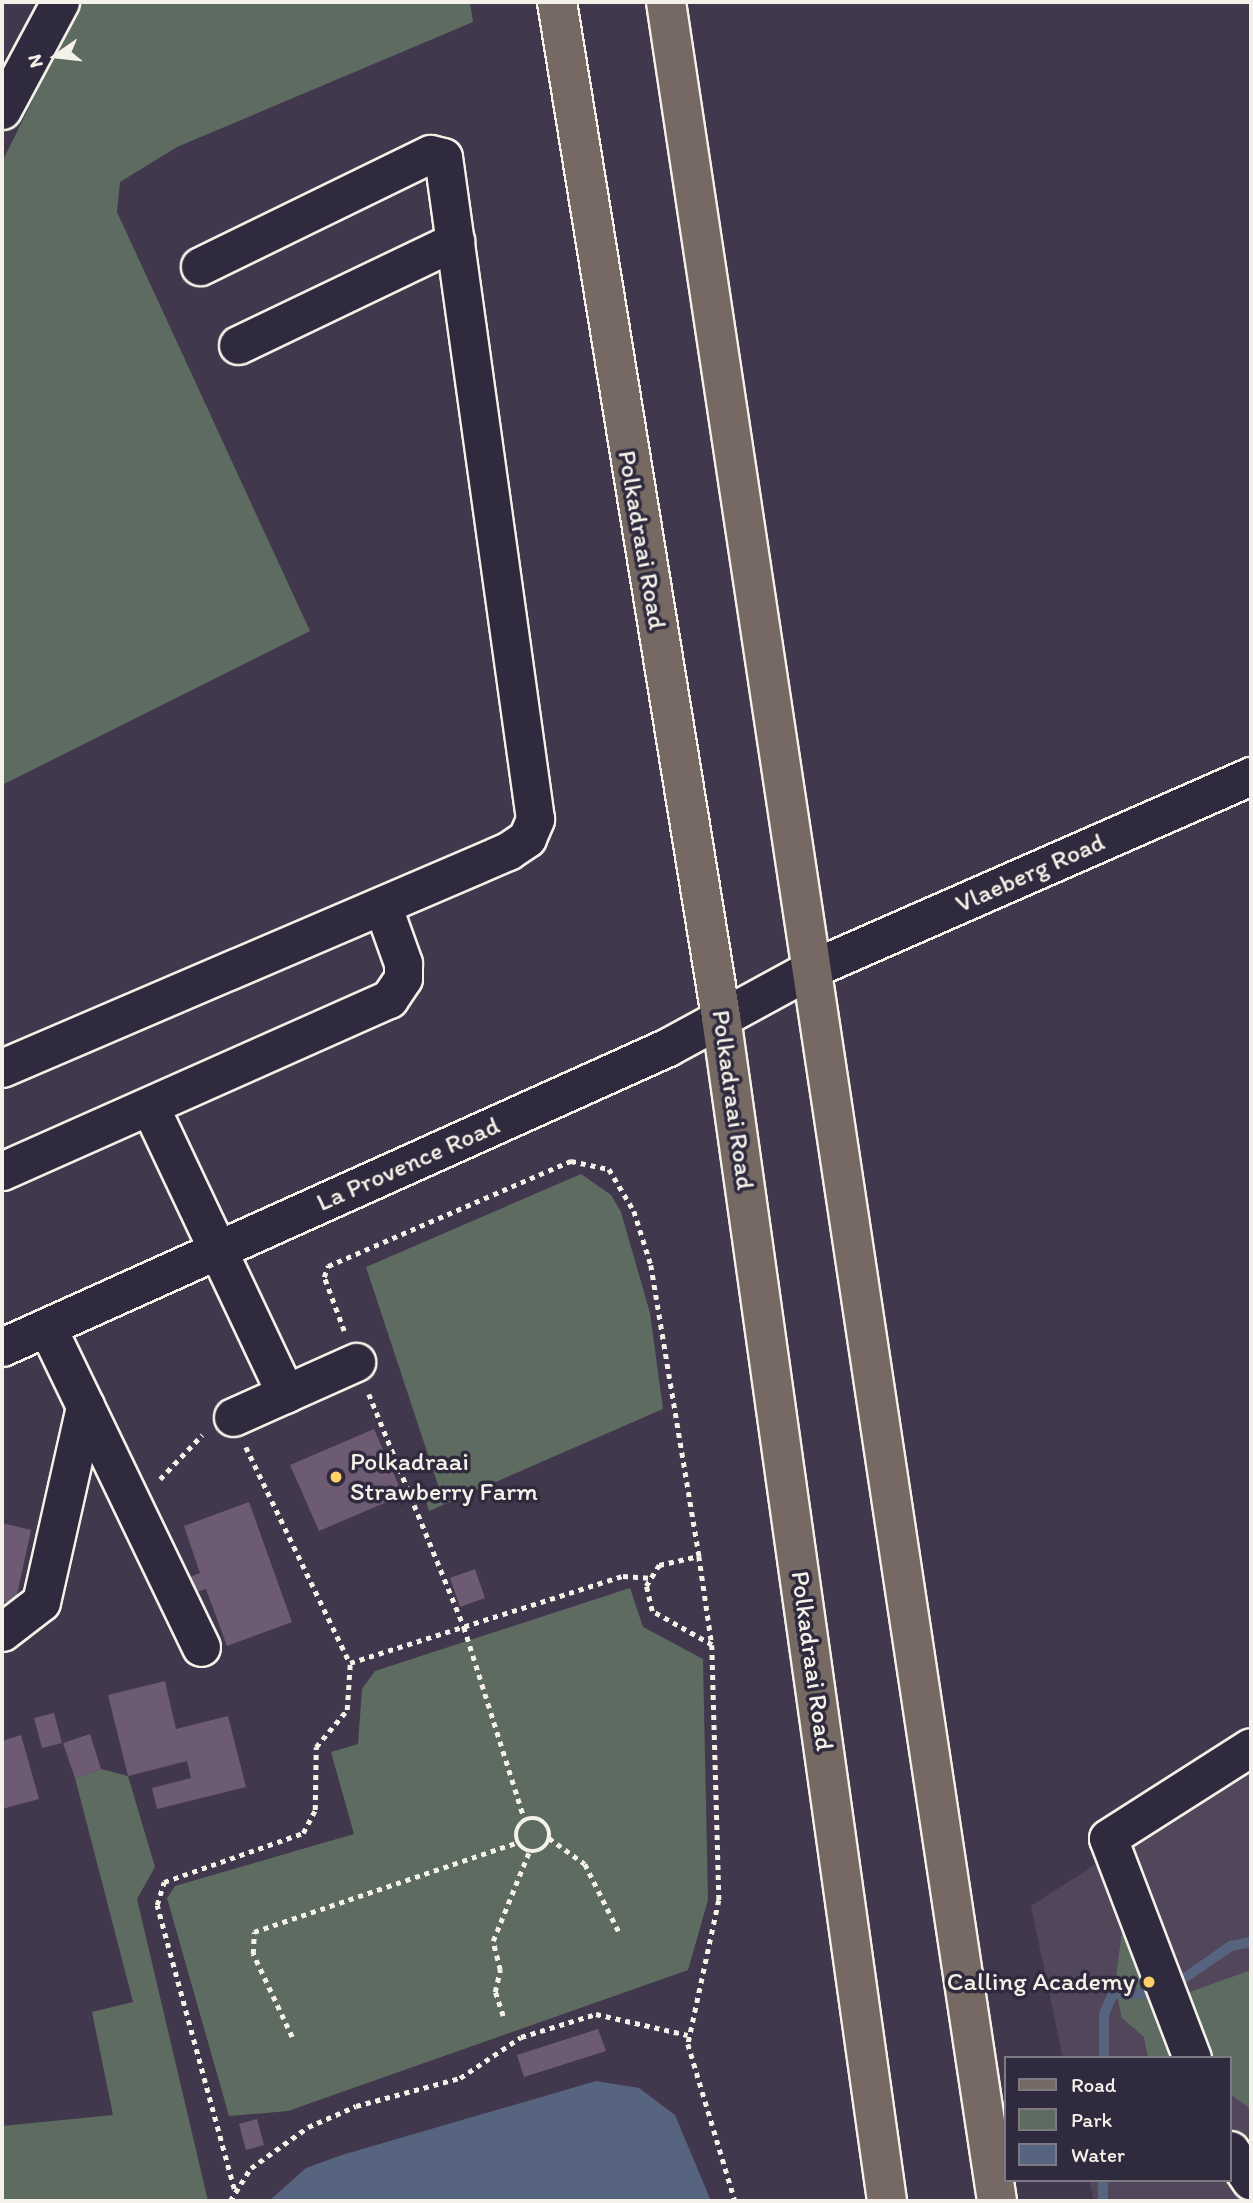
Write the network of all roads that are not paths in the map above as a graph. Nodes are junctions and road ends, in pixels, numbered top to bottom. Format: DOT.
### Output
graph roads {
  1 [pos="60,2"];
  2 [pos="557,2"];
  3 [pos="666,2"];
  4 [pos="2,110"];
  5 [pos="455,241"];
  6 [pos="200,266"];
  7 [pos="238,345"];
  8 [pos="1251,776"];
  9 [pos="383,907"];
  10 [pos="809,970"];
  11 [pos="721,1017"];
  12 [pos="2,1068"];
  13 [pos="151,1110"];
  14 [pos="2,1171"];
  15 [pos="217,1250"];
  16 [pos="47,1327"];
  17 [pos="2,1347"];
  18 [pos="356,1362"];
  19 [pos="286,1394"];
  20 [pos="85,1406"];
  21 [pos="233,1417"];
  22 [pos="2,1632"];
  23 [pos="201,1647"];
  24 [pos="1251,1747"];
  25 [pos="1191,2056"];
  26 [pos="1232,2153"];
  27 [pos="1251,2181"];
  28 [pos="887,2201"];
  29 [pos="996,2201"];
  1 -- 4 [label="street"];
  2 -- 11 [label="main road, Polkadraai Road"];
  3 -- 10 [label="main road"];
  5 -- 6 [label="street"];
  5 -- 7 [label="street"];
  5 -- 9 [label="street"];
  8 -- 10 [label="street, Vlaeberg Road"];
  9 -- 12 [label="street"];
  9 -- 13 [label="street"];
  10 -- 11 [label="street, La Provence Road"];
  10 -- 29 [label="main road"];
  11 -- 15 [label="street, La Provence Road"];
  11 -- 28 [label="main road, Polkadraai Road"];
  13 -- 14 [label="street"];
  13 -- 15 [label="street"];
  15 -- 16 [label="street, La Provence Road"];
  15 -- 19 [label="street"];
  16 -- 17 [label="street, La Provence Road"];
  16 -- 20 [label="street"];
  18 -- 19 [label="street"];
  19 -- 21 [label="street"];
  20 -- 22 [label="street"];
  20 -- 23 [label="street"];
  24 -- 25 [label="street"];
  26 -- 27 [label="street"];
}
